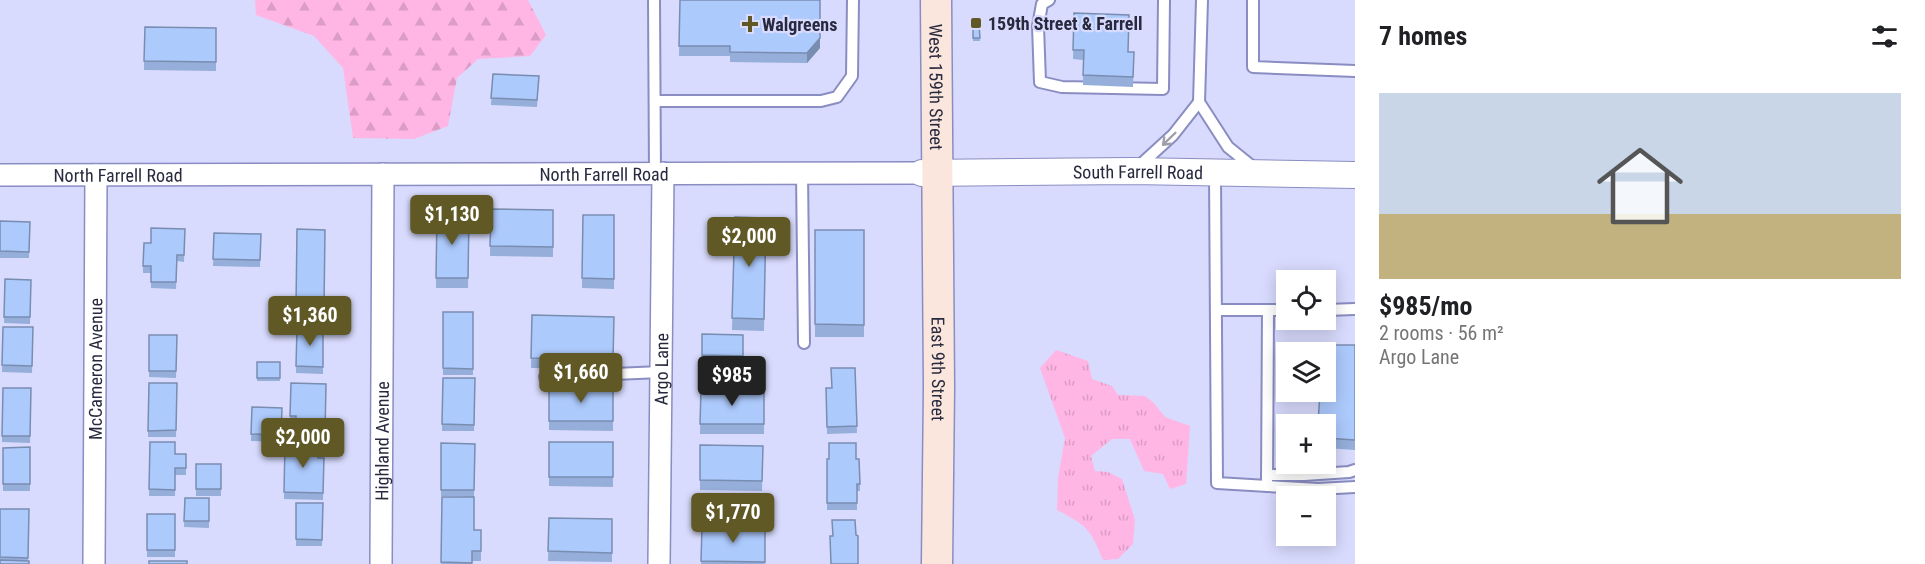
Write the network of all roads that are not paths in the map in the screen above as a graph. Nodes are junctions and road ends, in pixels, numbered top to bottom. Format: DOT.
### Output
graph roads {
  1 [pos="654,0"];
  2 [pos="853,0"];
  3 [pos="936,0"];
  4 [pos="1049,0"];
  5 [pos="1164,0"];
  6 [pos="1202,0"];
  7 [pos="1253,0"];
  8 [pos="1355,71"];
  9 [pos="655,101"];
  10 [pos="1199,102"];
  11 [pos="1133,171"];
  12 [pos="1215,172"];
  13 [pos="1259,172"];
  14 [pos="659,173"];
  15 [pos="802,173"];
  16 [pos="930,173"];
  17 [pos="383,174"];
  18 [pos="0,175"];
  19 [pos="96,175"];
  20 [pos="1355,175"];
  21 [pos="1355,309"];
  22 [pos="1216,310"];
  23 [pos="1268,310"];
  24 [pos="1276,310"];
  25 [pos="1336,310"];
  26 [pos="804,343"];
  27 [pos="661,372"];
  28 [pos="546,376"];
  29 [pos="1355,470"];
  30 [pos="1268,480"];
  31 [pos="1355,487"];
  32 [pos="94,564"];
  33 [pos="381,564"];
  34 [pos="659,564"];
  35 [pos="937,564"];
  1 -- 9 [label="lane"];
  2 -- 9 [label="lane"];
  3 -- 16 [label="main road, West 159th Street"];
  4 -- 5 [label="lane"];
  6 -- 10 [label="lane"];
  7 -- 8 [label="lane"];
  9 -- 14 [label="lane"];
  10 -- 11 [label="lane, one-way"];
  10 -- 13 [label="lane"];
  11 -- 12 [label="street, South Farrell Road"];
  11 -- 16 [label="street, South Farrell Road"];
  12 -- 13 [label="street, South Farrell Road"];
  12 -- 22 [label="lane"];
  13 -- 20 [label="street, South Farrell Road"];
  14 -- 15 [label="street, North Farrell Road"];
  14 -- 17 [label="street, North Farrell Road"];
  14 -- 27 [label="street, Argo Lane"];
  15 -- 16 [label="street, North Farrell Road"];
  15 -- 26 [label="lane"];
  16 -- 35 [label="main road, East 9th Street"];
  17 -- 19 [label="street, North Farrell Road"];
  17 -- 33 [label="street, Highland Avenue"];
  18 -- 19 [label="street, North Farrell Road"];
  19 -- 32 [label="street, McCameron Avenue"];
  21 -- 25 [label="lane"];
  22 -- 23 [label="lane"];
  22 -- 30 [label="lane"];
  23 -- 24 [label="lane"];
  23 -- 30 [label="lane"];
  27 -- 28 [label="lane"];
  27 -- 34 [label="street, Argo Lane"];
  29 -- 30 [label="lane"];
  30 -- 31 [label="lane"];
}
